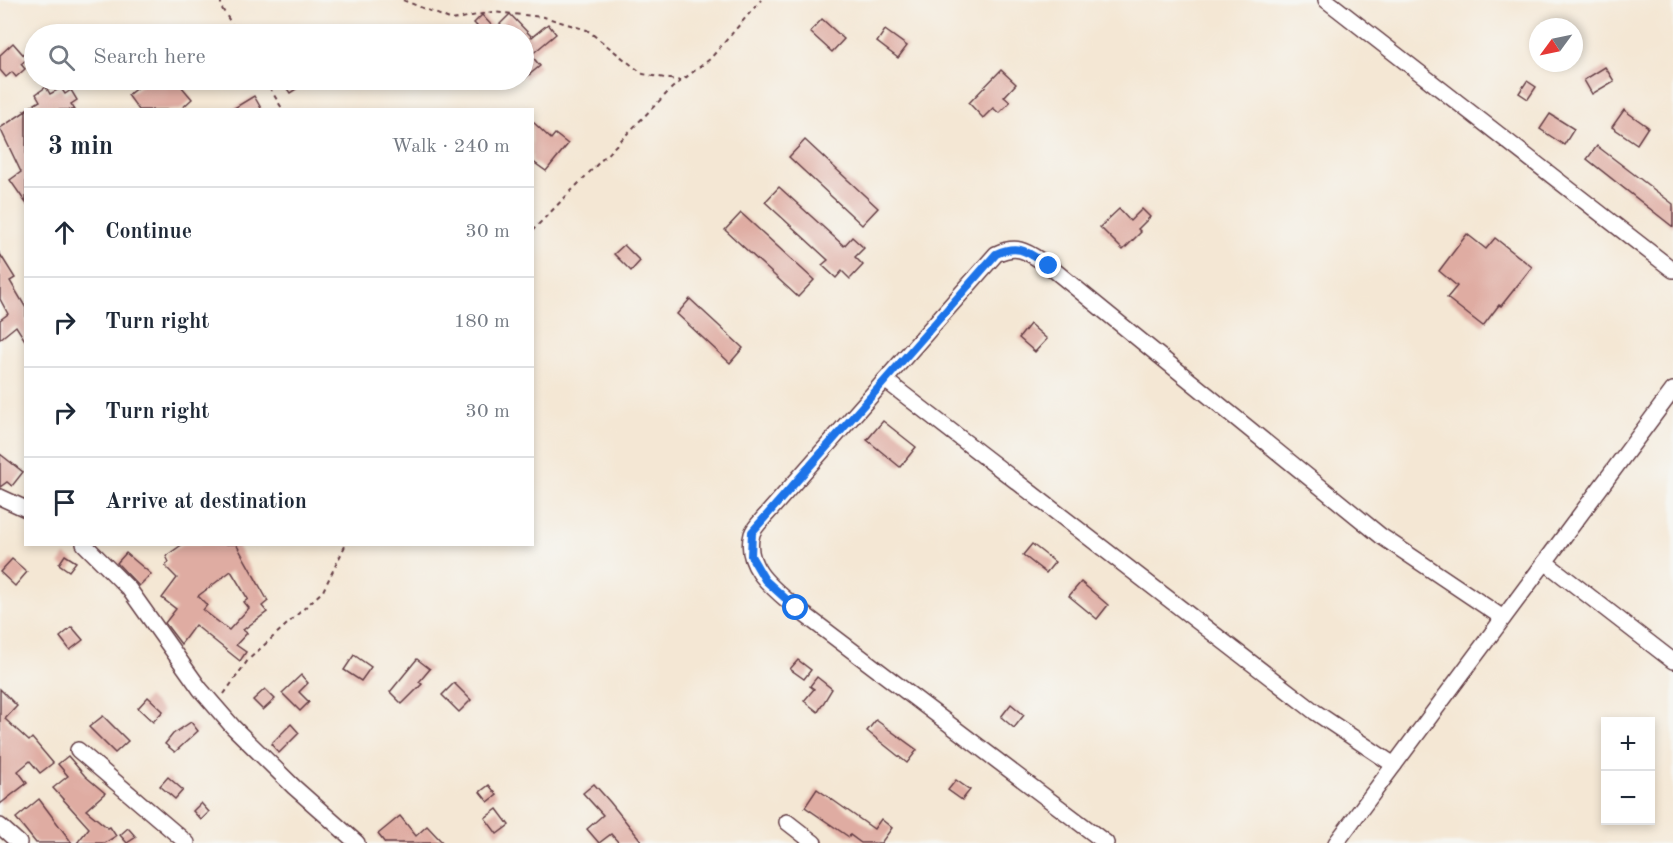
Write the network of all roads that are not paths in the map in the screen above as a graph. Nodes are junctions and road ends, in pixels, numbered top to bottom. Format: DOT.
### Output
graph roads {
  1 [pos="1326,0"];
  2 [pos="1673,270"];
  3 [pos="885,380"];
  4 [pos="1673,390"];
  5 [pos="0,497"];
  6 [pos="24,508"];
  7 [pos="86,546"];
  8 [pos="1545,562"];
  9 [pos="1503,618"];
  10 [pos="1673,661"];
  11 [pos="78,750"];
  12 [pos="1394,765"];
  13 [pos="787,822"];
  14 [pos="0,826"];
  15 [pos="19,843"];
  16 [pos="187,843"];
  17 [pos="357,843"];
  18 [pos="814,843"];
  19 [pos="1106,843"];
  20 [pos="1336,843"];
  1 -- 2 [label="street"];
  3 -- 9 [label="street"];
  3 -- 12 [label="street"];
  3 -- 19 [label="street"];
  4 -- 8 [label="street"];
  5 -- 6 [label="street"];
  7 -- 17 [label="street"];
  8 -- 9 [label="street"];
  8 -- 10 [label="street"];
  9 -- 12 [label="street"];
  11 -- 16 [label="street"];
  12 -- 20 [label="street"];
  13 -- 18 [label="street"];
  14 -- 15 [label="street"];
}
